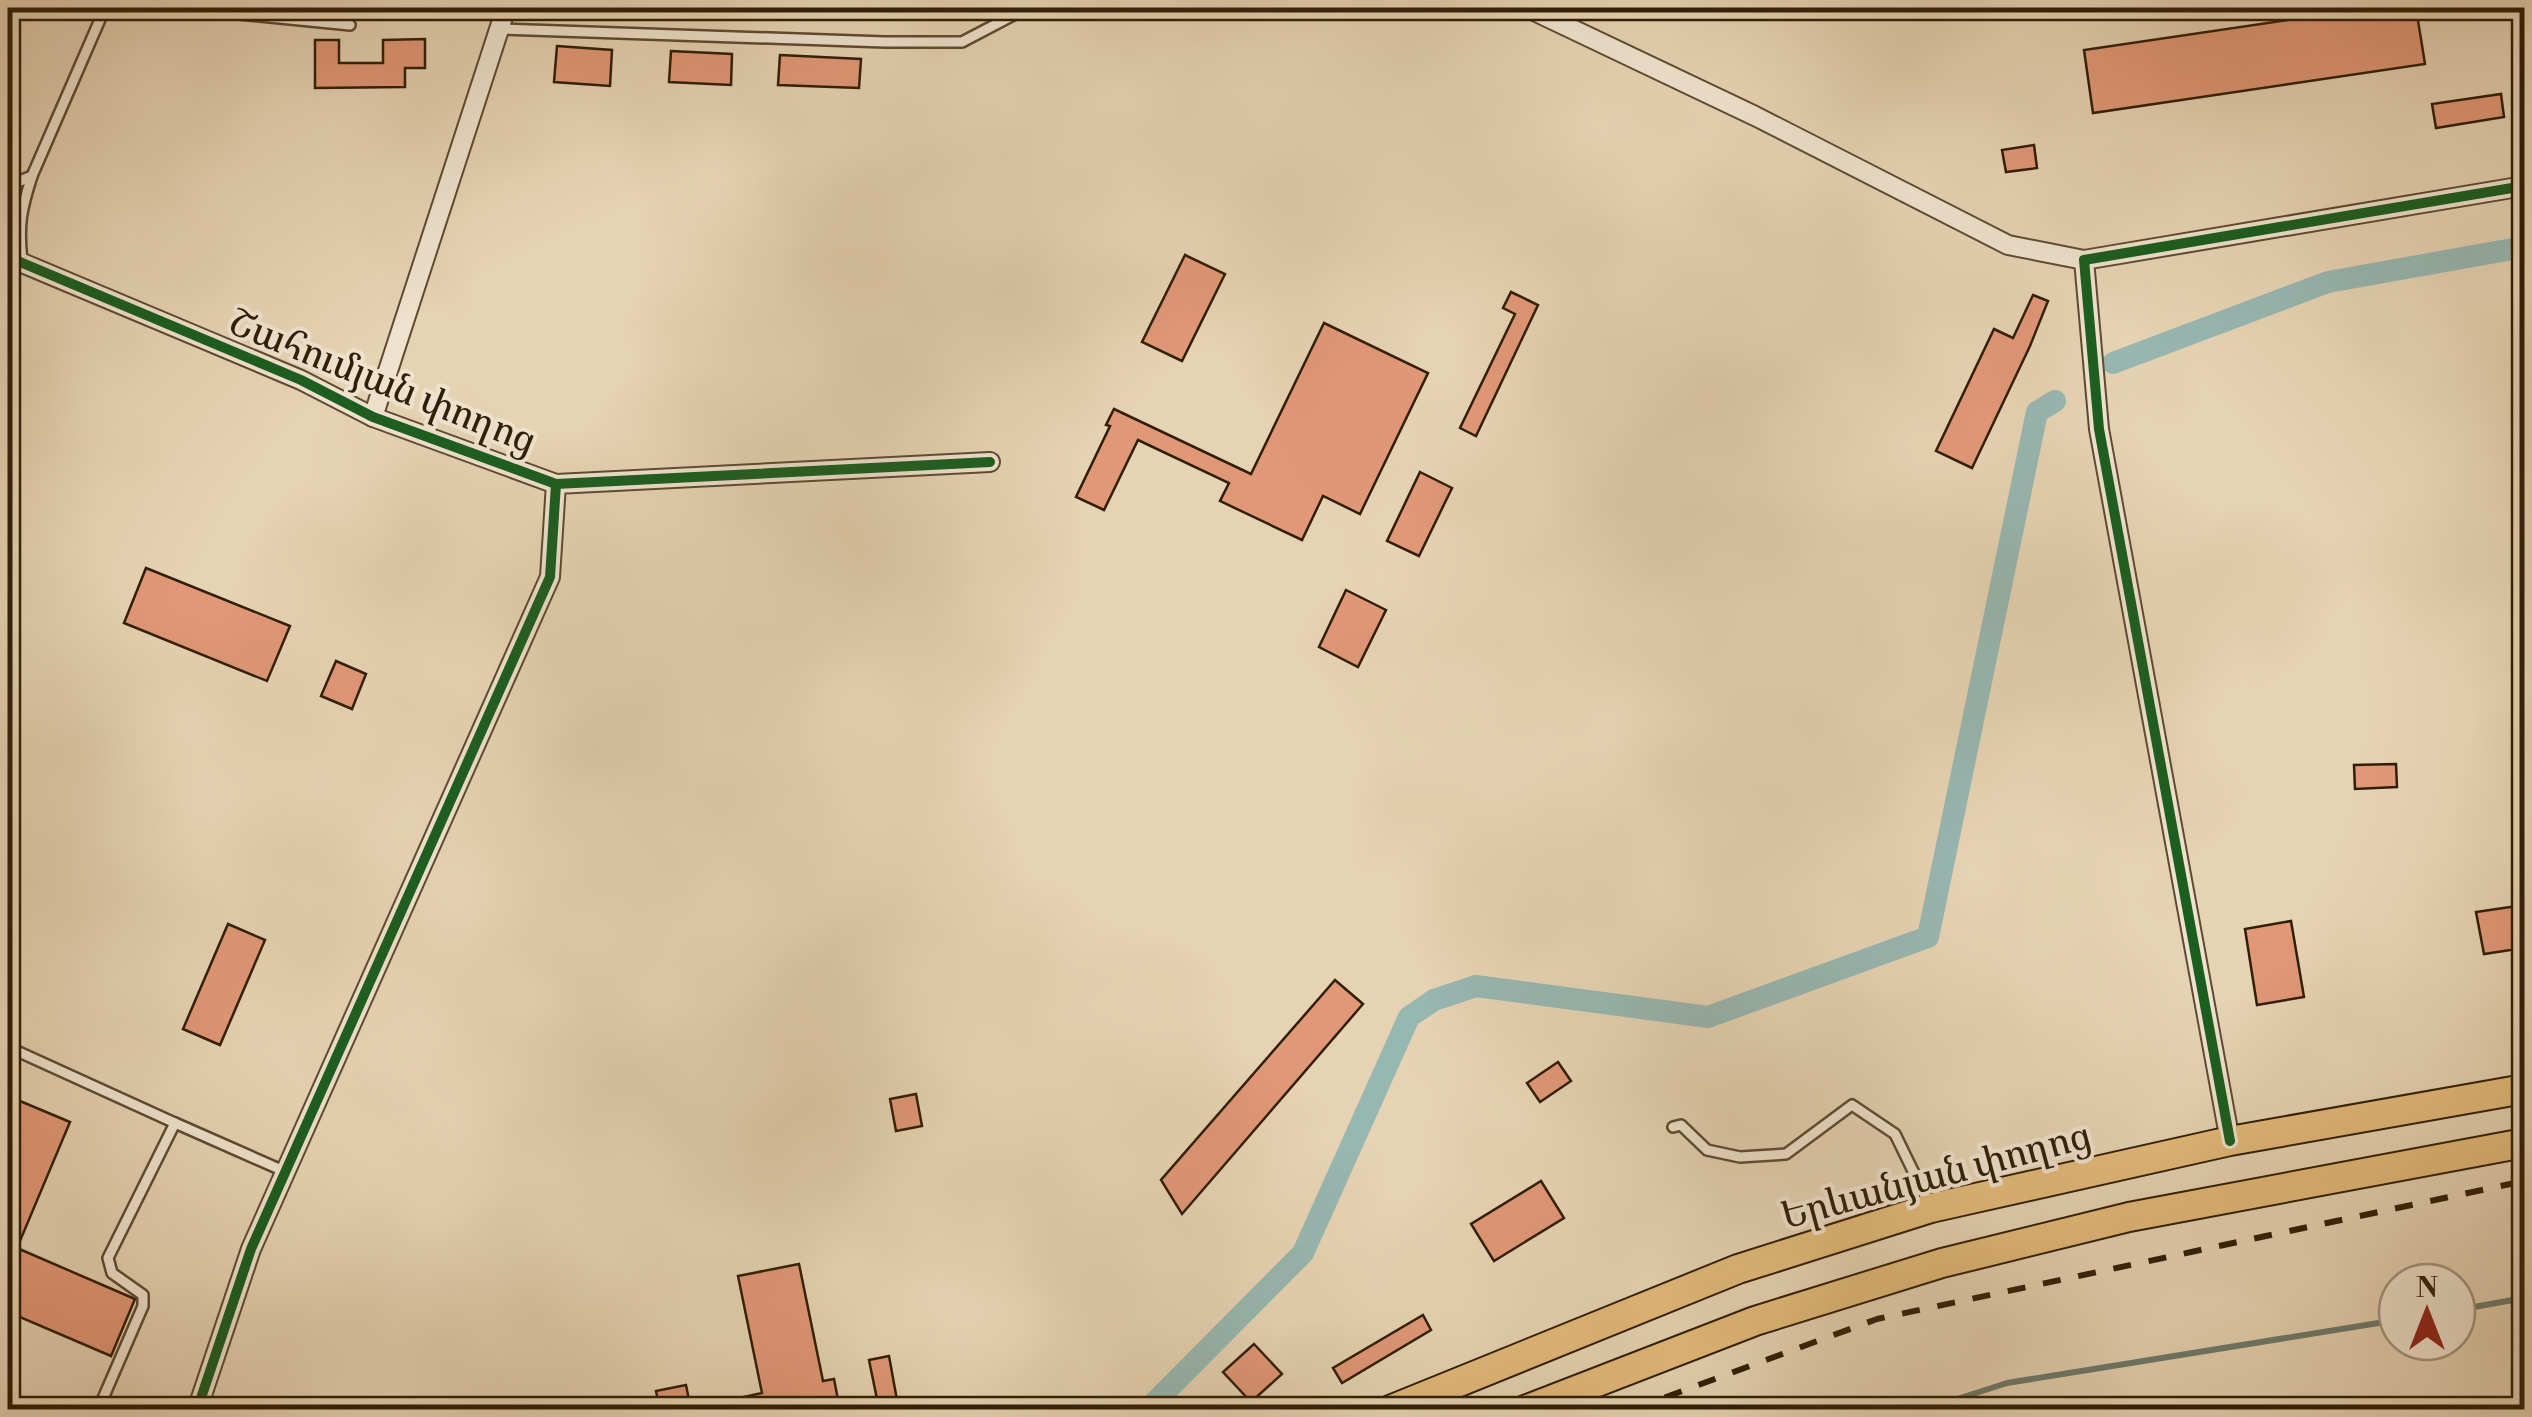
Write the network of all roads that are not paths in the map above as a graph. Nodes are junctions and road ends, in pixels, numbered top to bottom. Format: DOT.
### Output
graph roads {
  1 [pos="105,8"];
  2 [pos="176,8"];
  3 [pos="506,8"];
  4 [pos="1027,8"];
  5 [pos="1528,8"];
  6 [pos="350,25"];
  7 [pos="499,29"];
  8 [pos="32,176"];
  9 [pos="8,186"];
  10 [pos="2524,186"];
  11 [pos="15,260"];
  12 [pos="2084,260"];
  13 [pos="373,418"];
  14 [pos="990,462"];
  15 [pos="556,484"];
  16 [pos="8,1047"];
  17 [pos="2524,1089"];
  18 [pos="175,1123"];
  19 [pos="1673,1127"];
  20 [pos="2230,1141"];
  21 [pos="2524,1143"];
  22 [pos="286,1172"];
  23 [pos="1931,1208"];
  24 [pos="98,1410"];
  25 [pos="197,1410"];
  26 [pos="1390,1410"];
  27 [pos="1525,1410"];
  1 -- 8 [label="lane"];
  2 -- 6 [label="lane"];
  3 -- 7 [label="street"];
  4 -- 7 [label="lane"];
  5 -- 12 [label="street"];
  7 -- 13 [label="street"];
  8 -- 9 [label="lane"];
  8 -- 11 [label="lane"];
  10 -- 12 [label="street"];
  11 -- 13 [label="street, Շահումյան փողոց"];
  12 -- 20 [label="street"];
  13 -- 15 [label="street, Շահումյան փողոց"];
  14 -- 15 [label="street, Շահումյան փողոց"];
  15 -- 22 [label="street"];
  16 -- 18 [label="lane"];
  17 -- 20 [label="highway, Երևանյան փողոց"];
  18 -- 22 [label="lane"];
  18 -- 24 [label="lane"];
  19 -- 23 [label="lane"];
  20 -- 23 [label="highway, Երևանյան փողոց"];
  21 -- 27 [label="highway"];
  22 -- 25 [label="street"];
  23 -- 26 [label="highway, Երևանյան փողոց"];
}
